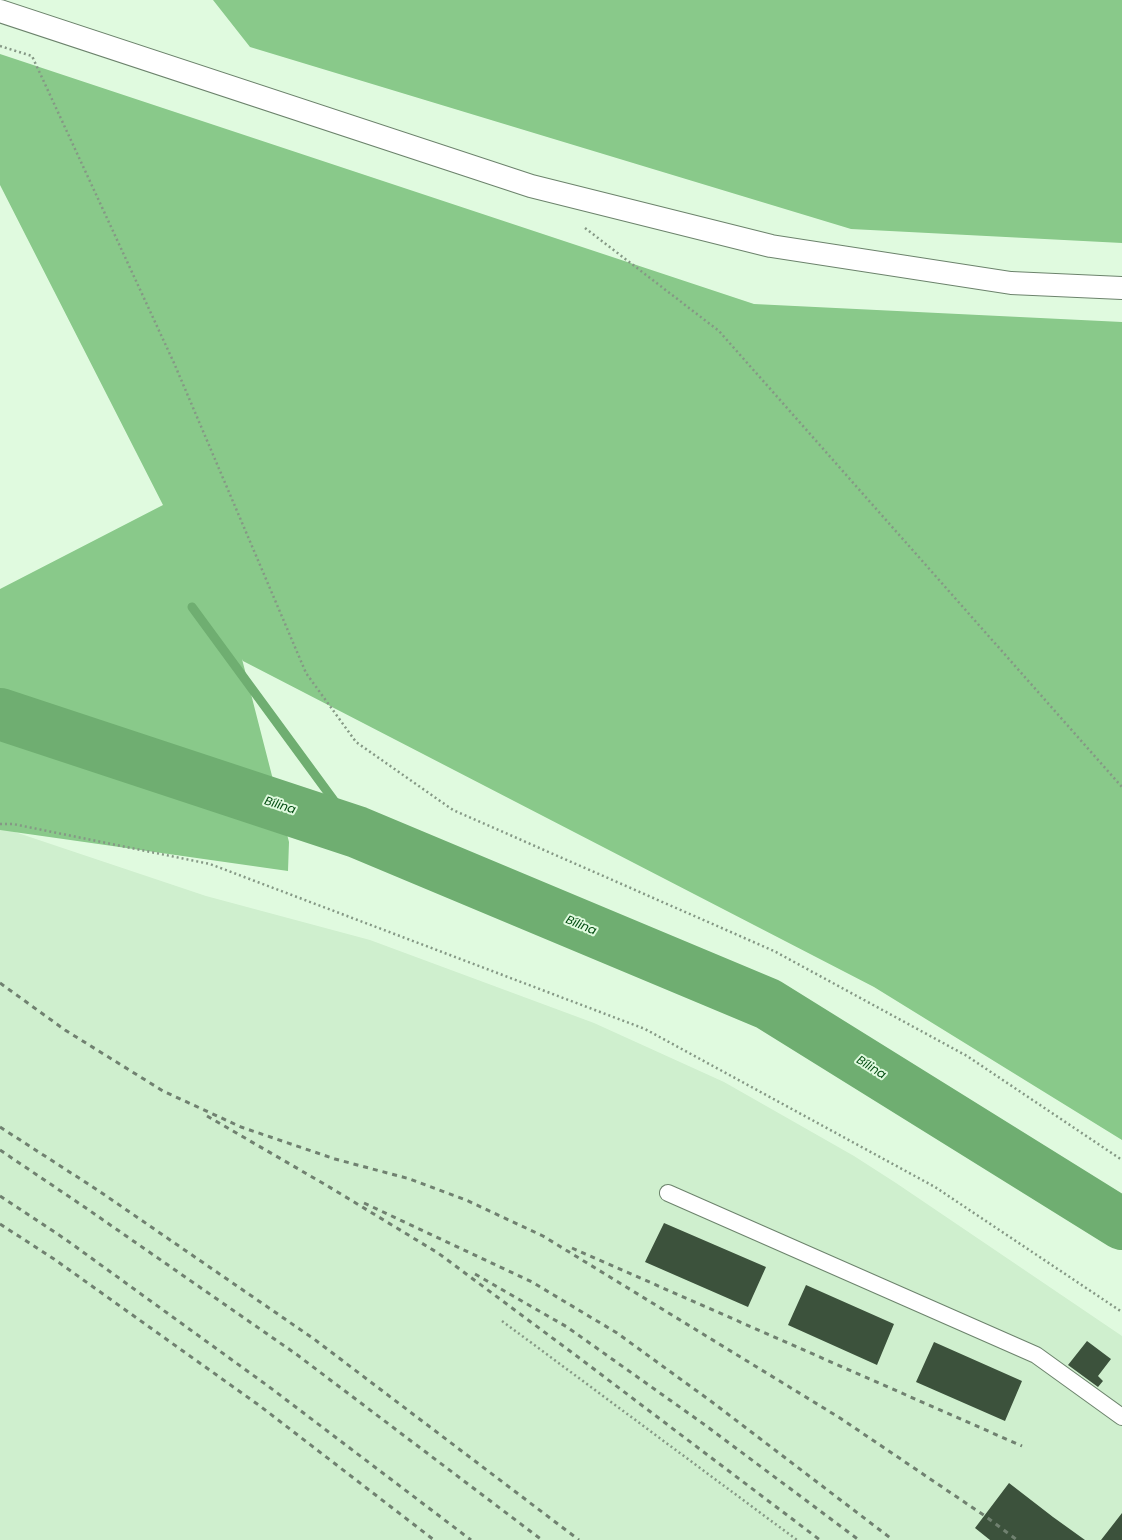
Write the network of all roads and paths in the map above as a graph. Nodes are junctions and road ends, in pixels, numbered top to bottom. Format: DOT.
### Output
graph roads {
  1 [pos="0,11"];
  2 [pos="0,46"];
  3 [pos="581,224"];
  4 [pos="1122,288"];
  5 [pos="1122,787"];
  6 [pos="0,824"];
  7 [pos="1122,1160"];
  8 [pos="668,1193"];
  9 [pos="1122,1312"];
  10 [pos="502,1321"];
  11 [pos="1122,1417"];
  12 [pos="797,1540"];
  1 -- 4 [label="street"];
  2 -- 7 [label="path"];
  3 -- 5 [label="path"];
  6 -- 9 [label="path"];
  8 -- 11 [label="lane"];
  10 -- 12 [label="path"];
}
